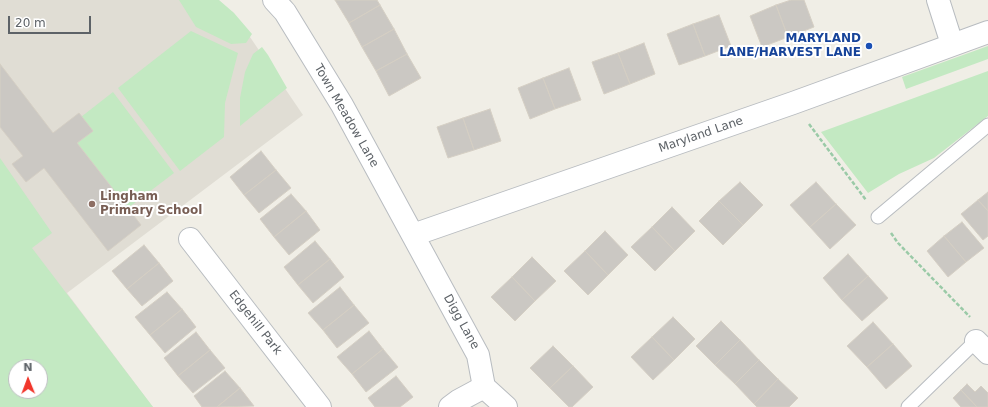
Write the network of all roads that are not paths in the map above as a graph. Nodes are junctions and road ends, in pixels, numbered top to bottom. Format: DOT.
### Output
graph roads {
  1 [pos="274,0"];
  2 [pos="938,0"];
  3 [pos="988,32"];
  4 [pos="952,44"];
  5 [pos="988,125"];
  6 [pos="878,217"];
  7 [pos="413,235"];
  8 [pos="190,239"];
  9 [pos="982,347"];
  10 [pos="484,387"];
  11 [pos="320,407"];
  12 [pos="450,407"];
  13 [pos="506,407"];
  14 [pos="908,407"];
  1 -- 7 [label="street, Town Meadow Lane"];
  2 -- 4 [label="street"];
  3 -- 4 [label="street, Maryland Lane"];
  4 -- 7 [label="street, Maryland Lane"];
  5 -- 6 [label="lane"];
  7 -- 10 [label="street, Digg Lane"];
  8 -- 11 [label="street, Edgehill Park"];
  9 -- 14 [label="lane"];
  10 -- 12 [label="street"];
  10 -- 13 [label="street"];
}
